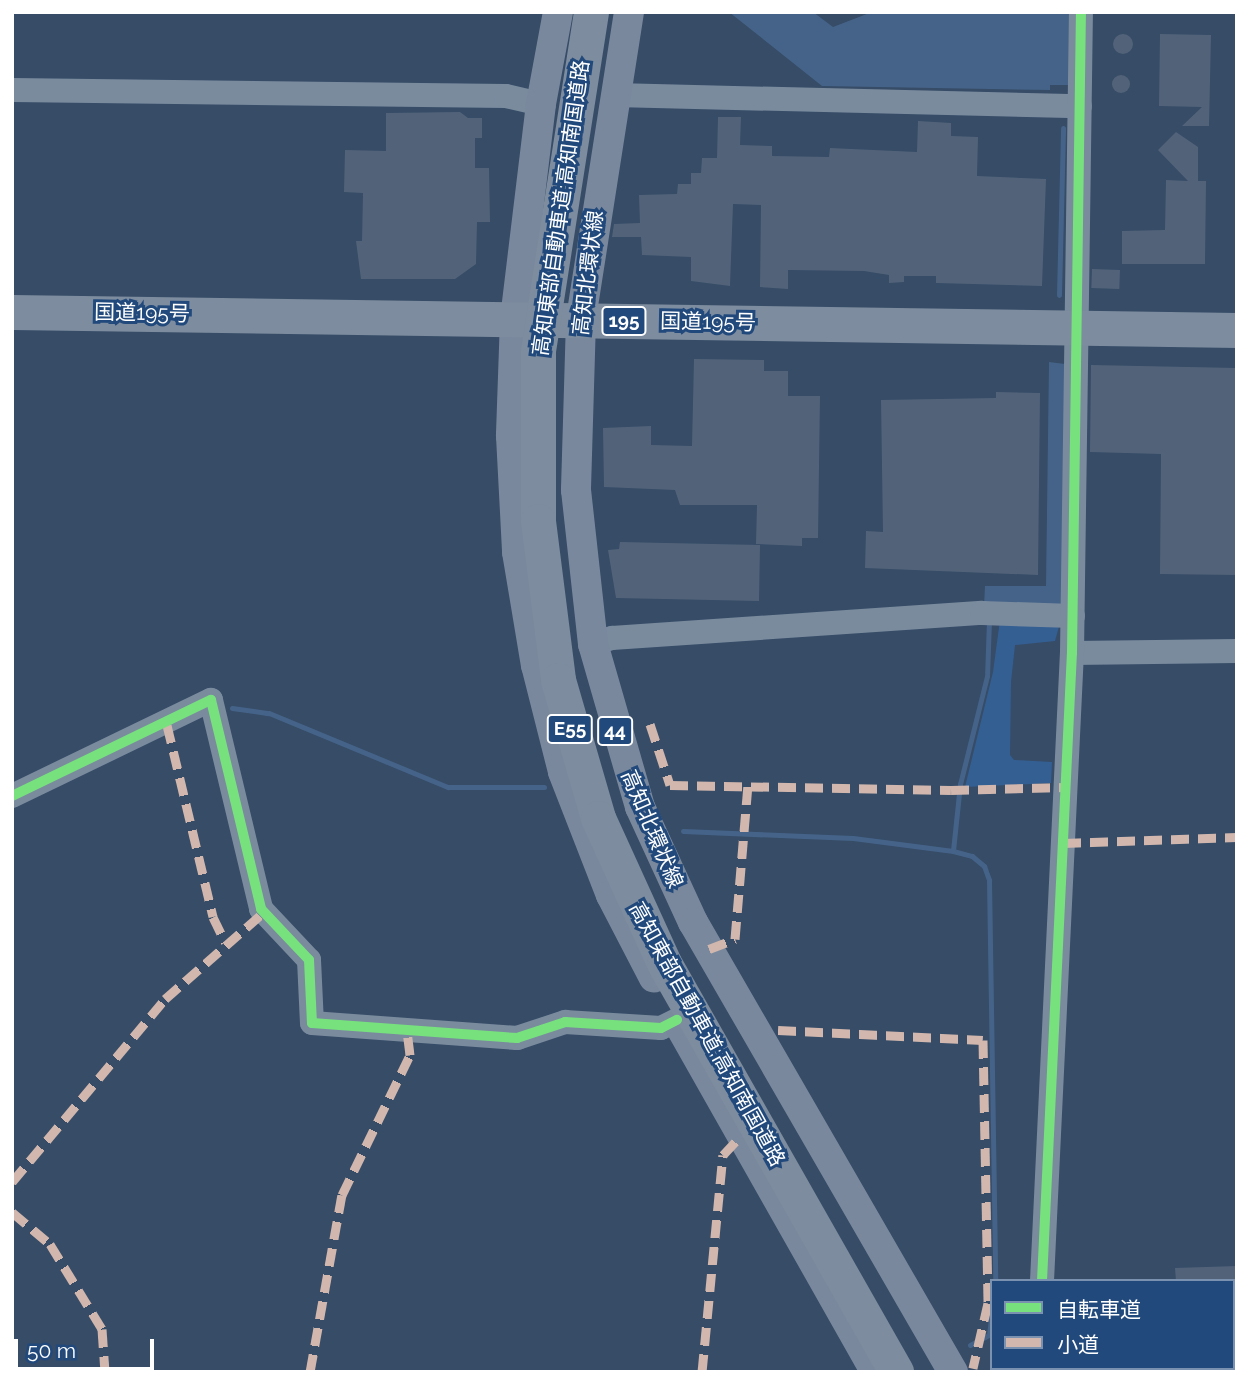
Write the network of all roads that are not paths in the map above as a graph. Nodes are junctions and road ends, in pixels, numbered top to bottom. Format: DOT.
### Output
graph roads {
  1 [pos="558,12"];
  2 [pos="591,12"];
  3 [pos="629,12"];
  4 [pos="1081,12"];
  5 [pos="12,90"];
  6 [pos="615,95"];
  7 [pos="541,104"];
  8 [pos="1080,106"];
  9 [pos="12,312"];
  10 [pos="515,319"];
  11 [pos="581,320"];
  12 [pos="1075,327"];
  13 [pos="1237,330"];
  14 [pos="1073,616"];
  15 [pos="593,644"];
  16 [pos="1237,651"];
  17 [pos="1072,653"];
  18 [pos="12,796"];
  19 [pos="677,1020"];
  20 [pos="1042,1279"];
  21 [pos="876,1372"];
  22 [pos="896,1372"];
  23 [pos="953,1372"];
  1 -- 7 [label="main road"];
  2 -- 22 [label="highway, 高知東部自動車道;高知南国道路 / E55, bridge"];
  3 -- 6 [label="main road, 高知北環状線 / 44"];
  4 -- 8 [label="street"];
  5 -- 7 [label="street"];
  6 -- 8 [label="street"];
  6 -- 11 [label="main road, 高知北環状線 / 44"];
  7 -- 10 [label="main road"];
  8 -- 12 [label="street"];
  9 -- 10 [label="highway, 国道195号 / 195"];
  10 -- 11 [label="highway, 国道195号 / 195"];
  10 -- 19 [label="main road"];
  11 -- 12 [label="highway, 国道195号 / 195"];
  11 -- 15 [label="main road, 高知北環状線 / 44"];
  12 -- 13 [label="highway, 国道195号 / 195"];
  12 -- 14 [label="street"];
  14 -- 15 [label="street"];
  14 -- 17 [label="street"];
  15 -- 23 [label="main road, 高知北環状線 / 44"];
  16 -- 17 [label="street"];
  17 -- 20 [label="street"];
  18 -- 19 [label="street"];
  19 -- 21 [label="main road"];
}
